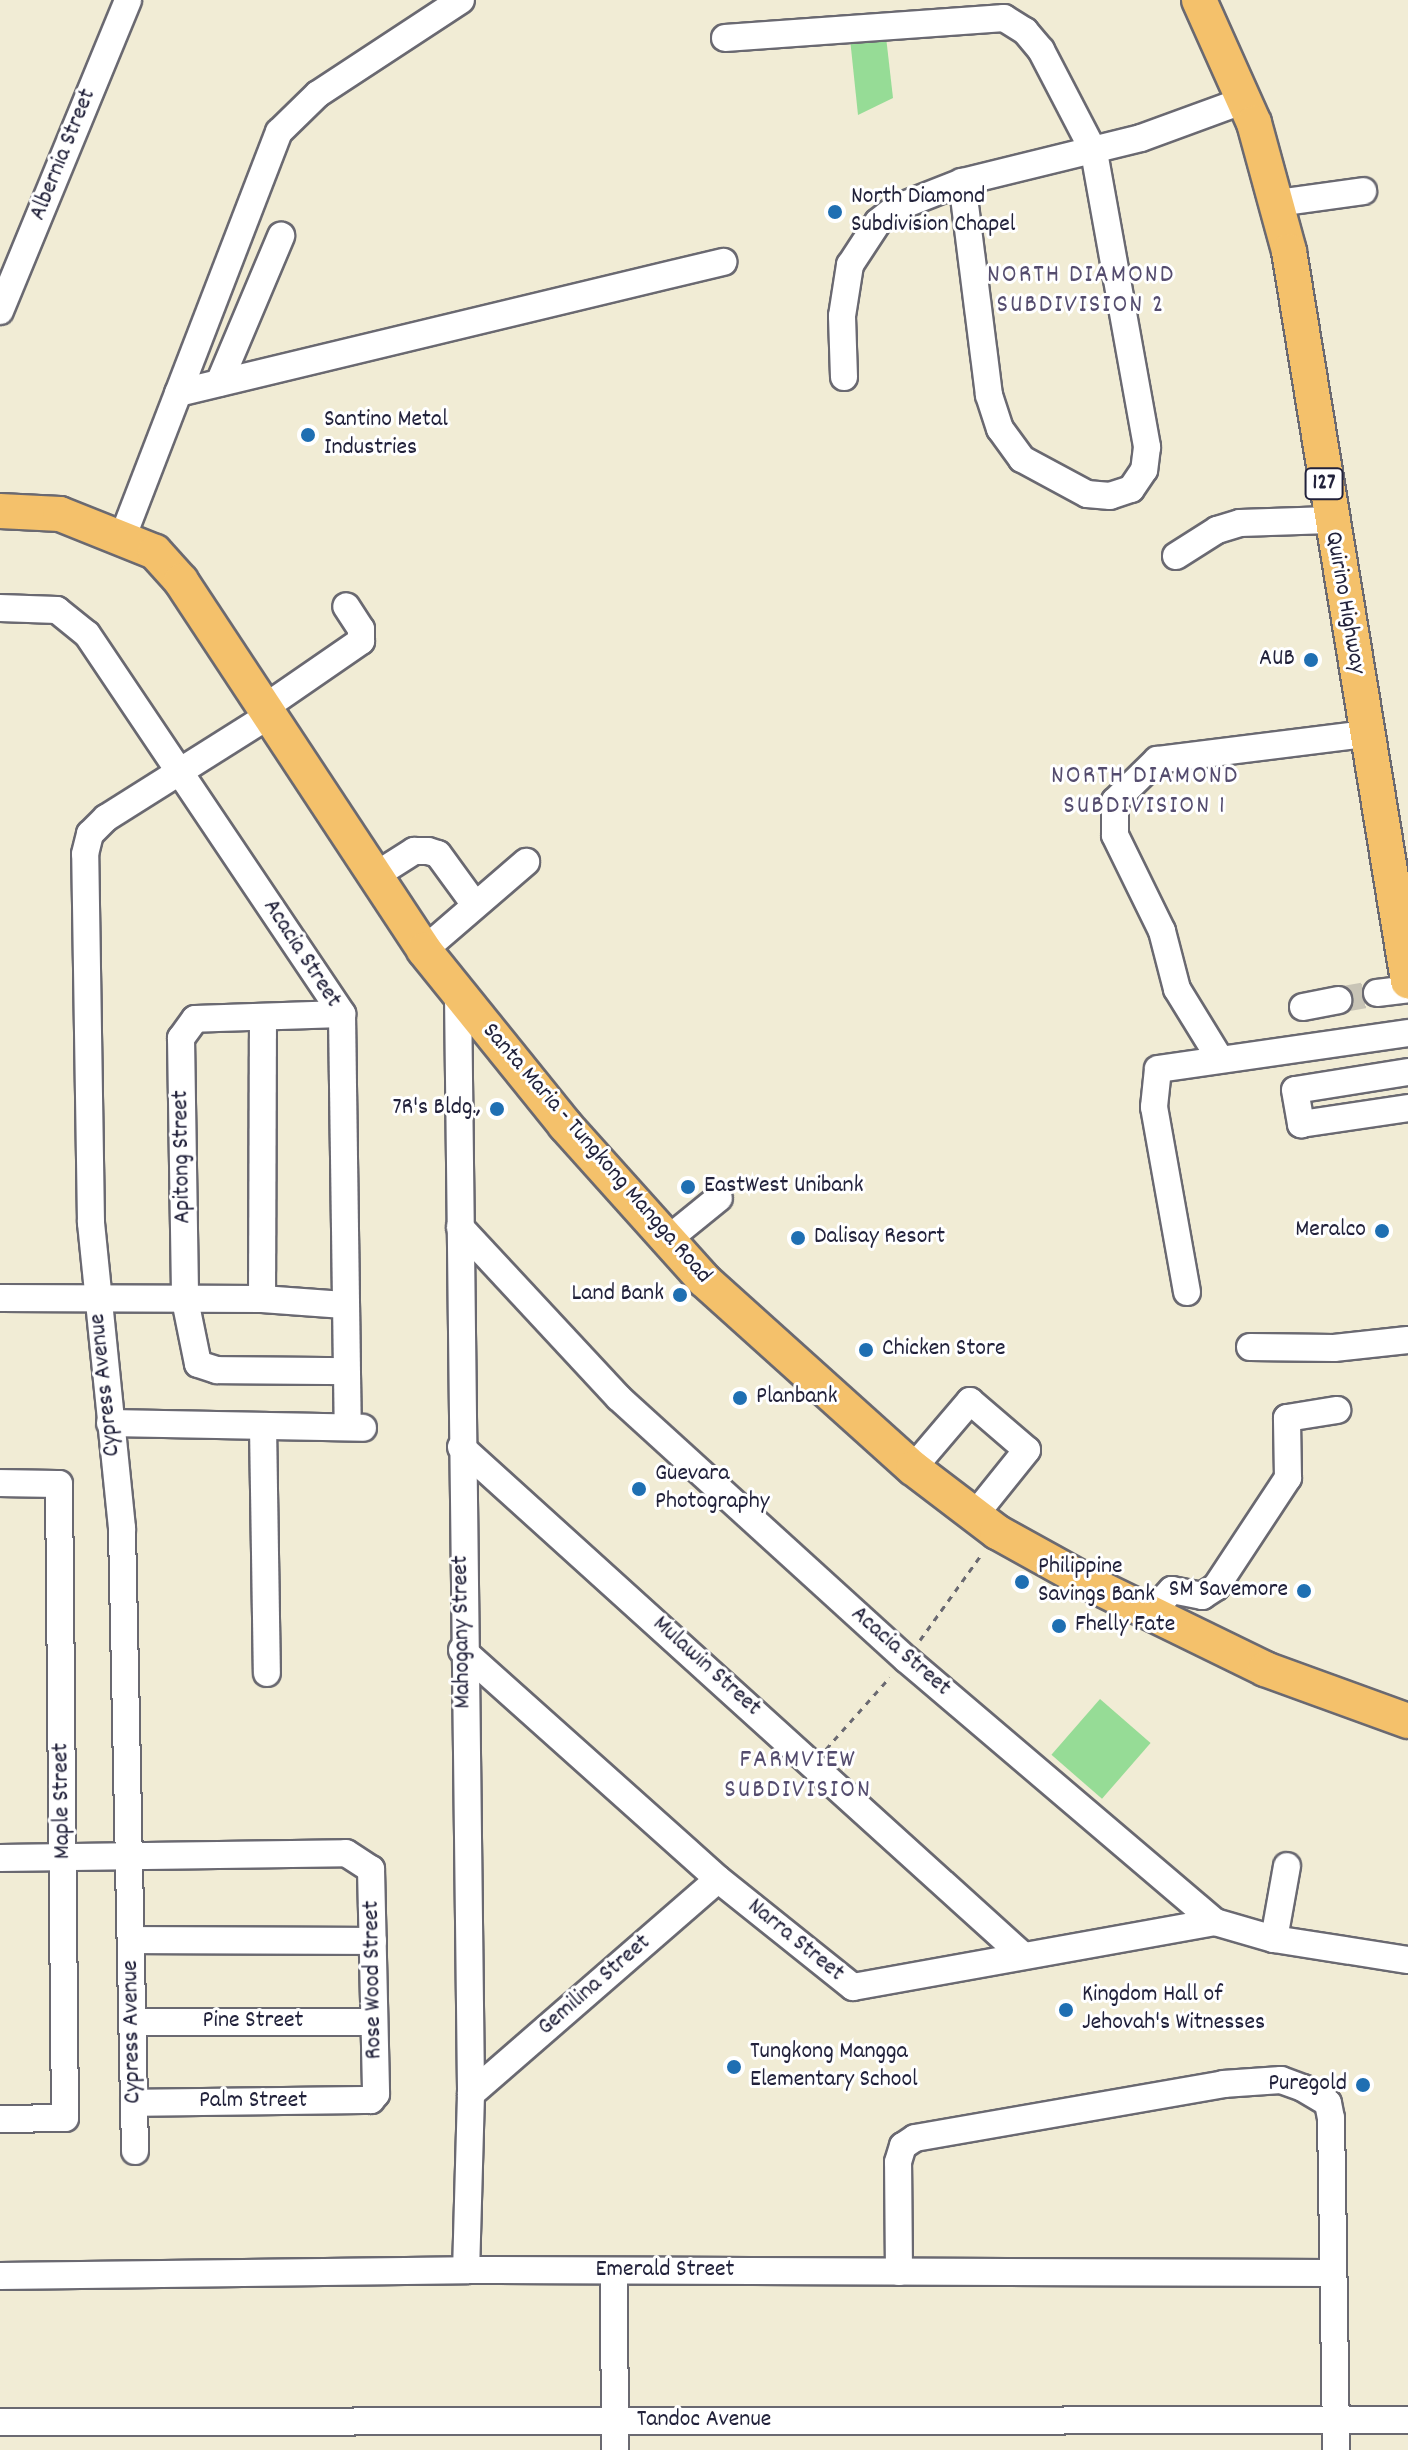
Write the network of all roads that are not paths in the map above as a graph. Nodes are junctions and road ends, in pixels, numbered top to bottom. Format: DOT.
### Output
graph roads {
  1 [pos="128,0"];
  2 [pos="461,0"];
  3 [pos="1199,0"];
  4 [pos="1005,9"];
  5 [pos="725,38"];
  6 [pos="1245,100"];
  7 [pos="1094,152"];
  8 [pos="962,182"];
  9 [pos="1363,191"];
  10 [pos="1277,203"];
  11 [pos="281,236"];
  12 [pos="723,262"];
  13 [pos="0,311"];
  14 [pos="844,377"];
  15 [pos="219,383"];
  16 [pos="178,393"];
  17 [pos="0,511"];
  18 [pos="1330,520"];
  19 [pos="123,536"];
  20 [pos="1176,556"];
  21 [pos="346,606"];
  22 [pos="0,608"];
  23 [pos="266,712"];
  24 [pos="1367,734"];
  25 [pos="181,770"];
  26 [pos="526,862"];
  27 [pos="373,877"];
  28 [pos="475,905"];
  29 [pos="424,950"];
  30 [pos="1408,981"];
  31 [pos="1408,989"];
  32 [pos="1377,993"];
  33 [pos="458,994"];
  34 [pos="1338,1000"];
  35 [pos="1303,1007"];
  36 [pos="342,1014"];
  37 [pos="263,1017"];
  38 [pos="1408,1033"];
  39 [pos="1220,1059"];
  40 [pos="1408,1072"];
  41 [pos="1408,1108"];
  42 [pos="719,1198"];
  43 [pos="460,1227"];
  44 [pos="666,1241"];
  45 [pos="1187,1292"];
  46 [pos="0,1298"];
  47 [pos="97,1298"];
  48 [pos="262,1299"];
  49 [pos="185,1300"];
  50 [pos="344,1305"];
  51 [pos="1408,1340"];
  52 [pos="1250,1347"];
  53 [pos="344,1371"];
  54 [pos="1337,1410"];
  55 [pos="110,1423"];
  56 [pos="263,1426"];
  57 [pos="461,1447"];
  58 [pos="913,1468"];
  59 [pos="0,1483"];
  60 [pos="986,1524"];
  61 [pos="1151,1613"];
  62 [pos="462,1650"];
  63 [pos="267,1673"];
  64 [pos="1408,1721"];
  65 [pos="131,1854"];
  66 [pos="63,1857"];
  67 [pos="0,1858"];
  68 [pos="1287,1866"];
  69 [pos="718,1879"];
  70 [pos="1215,1922"];
  71 [pos="1274,1939"];
  72 [pos="132,1940"];
  73 [pos="373,1941"];
  74 [pos="1020,1953"];
  75 [pos="1408,1960"];
  76 [pos="133,2022"];
  77 [pos="373,2022"];
  78 [pos="471,2094"];
  79 [pos="371,2100"];
  80 [pos="134,2103"];
  81 [pos="0,2119"];
  82 [pos="135,2151"];
  83 [pos="466,2270"];
  84 [pos="614,2271"];
  85 [pos="899,2272"];
  86 [pos="1330,2273"];
  87 [pos="0,2276"];
  88 [pos="1335,2420"];
  89 [pos="1408,2420"];
  90 [pos="615,2421"];
  91 [pos="0,2422"];
  92 [pos="615,2450"];
  93 [pos="1336,2450"];
  1 -- 13 [label="street, Albernia Street"];
  2 -- 16 [label="street"];
  3 -- 6 [label="main road, Quirino Highway / 127"];
  4 -- 5 [label="street"];
  4 -- 7 [label="street"];
  6 -- 7 [label="street"];
  6 -- 10 [label="main road, Quirino Highway / 127"];
  7 -- 8 [label="street"];
  7 -- 8 [label="street"];
  8 -- 14 [label="street"];
  9 -- 10 [label="street"];
  10 -- 18 [label="main road, Quirino Highway / 127"];
  11 -- 15 [label="street"];
  12 -- 15 [label="street"];
  15 -- 16 [label="street"];
  16 -- 19 [label="street"];
  17 -- 19 [label="main road, Santa Maria - Tungkong Mangga Road"];
  18 -- 20 [label="street"];
  18 -- 24 [label="main road, Quirino Highway / 127"];
  19 -- 23 [label="main road, Santa Maria - Tungkong Mangga Road"];
  21 -- 23 [label="street, Cypress Avenue"];
  22 -- 25 [label="street, Acacia Street"];
  23 -- 25 [label="street, Cypress Avenue"];
  23 -- 27 [label="main road, Santa Maria - Tungkong Mangga Road"];
  24 -- 30 [label="main road, Quirino Highway / 127"];
  24 -- 39 [label="street"];
  25 -- 36 [label="street, Acacia Street"];
  25 -- 47 [label="street, Cypress Avenue"];
  26 -- 28 [label="street"];
  27 -- 28 [label="street"];
  27 -- 29 [label="main road, Santa Maria - Tungkong Mangga Road"];
  28 -- 29 [label="street"];
  29 -- 33 [label="main road, Santa Maria - Tungkong Mangga Road"];
  31 -- 32 [label="street"];
  33 -- 43 [label="street, Mahogany Street"];
  33 -- 44 [label="main road, Santa Maria - Tungkong Mangga Road"];
  34 -- 35 [label="street"];
  36 -- 37 [label="street"];
  36 -- 50 [label="street, Acacia Street"];
  37 -- 48 [label="street"];
  37 -- 49 [label="street, Apitong Street"];
  38 -- 39 [label="street"];
  39 -- 45 [label="street"];
  40 -- 41 [label="street"];
  42 -- 44 [label="street"];
  43 -- 57 [label="street, Mahogany Street"];
  43 -- 70 [label="street, Acacia Street"];
  44 -- 58 [label="main road, Santa Maria - Tungkong Mangga Road"];
  46 -- 47 [label="street"];
  47 -- 49 [label="street"];
  47 -- 55 [label="street, Cypress Avenue"];
  48 -- 49 [label="street"];
  48 -- 50 [label="street"];
  49 -- 53 [label="street, Apitong Street"];
  50 -- 53 [label="street, Acacia Street"];
  51 -- 52 [label="street"];
  53 -- 56 [label="street, Acacia Street"];
  54 -- 61 [label="street"];
  55 -- 56 [label="street"];
  55 -- 65 [label="street, Cypress Avenue"];
  56 -- 63 [label="street"];
  57 -- 62 [label="street, Mahogany Street"];
  57 -- 74 [label="street, Mulawin Street"];
  58 -- 60 [label="main road, Santa Maria - Tungkong Mangga Road"];
  58 -- 60 [label="street"];
  59 -- 66 [label="street, Maple Street"];
  60 -- 61 [label="main road, Santa Maria - Tungkong Mangga Road"];
  61 -- 64 [label="main road, Santa Maria - Tungkong Mangga Road"];
  62 -- 69 [label="street, Narra Street"];
  62 -- 78 [label="street, Mahogany Street"];
  65 -- 66 [label="street"];
  65 -- 72 [label="street, Cypress Avenue"];
  65 -- 73 [label="street, Rose Wood Street"];
  66 -- 67 [label="street"];
  66 -- 81 [label="street, Maple Street"];
  68 -- 71 [label="street"];
  69 -- 74 [label="street, Narra Street"];
  69 -- 78 [label="street, Gemilina Street"];
  70 -- 71 [label="street, Acacia Street"];
  70 -- 74 [label="street, Narra Street"];
  71 -- 75 [label="street, Acacia Street"];
  72 -- 73 [label="street"];
  72 -- 76 [label="street, Cypress Avenue"];
  73 -- 77 [label="street, Rose Wood Street"];
  76 -- 77 [label="street, Pine Street"];
  76 -- 80 [label="street, Cypress Avenue"];
  77 -- 79 [label="street, Rose Wood Street"];
  78 -- 83 [label="street, Mahogany Street"];
  79 -- 80 [label="street, Palm Street"];
  80 -- 82 [label="street, Cypress Avenue"];
  83 -- 84 [label="street, Emerald Street"];
  83 -- 87 [label="street, Emerald Street"];
  84 -- 85 [label="street, Emerald Street"];
  84 -- 90 [label="street"];
  85 -- 86 [label="street, Emerald Street"];
  85 -- 86 [label="street"];
  86 -- 88 [label="street"];
  88 -- 89 [label="street, Tandoc Avenue"];
  88 -- 90 [label="street, Tandoc Avenue"];
  88 -- 93 [label="street"];
  90 -- 91 [label="street, Tandoc Avenue"];
  90 -- 92 [label="street"];
}
